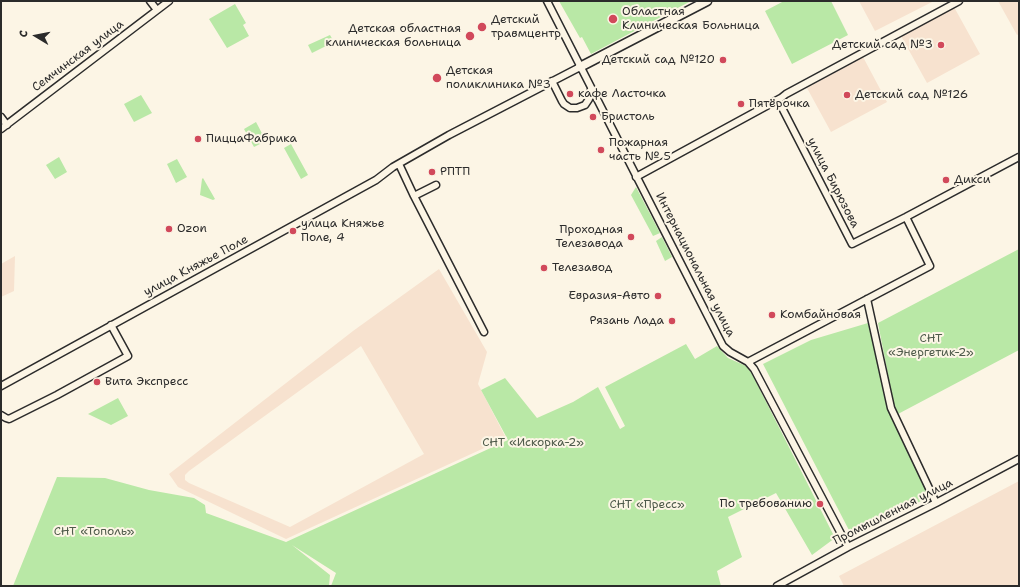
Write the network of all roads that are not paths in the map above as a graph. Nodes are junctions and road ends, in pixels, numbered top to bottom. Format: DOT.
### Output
graph roads {
  1 [pos="150,1"];
  2 [pos="169,1"];
  3 [pos="547,1"];
  4 [pos="707,1"];
  5 [pos="959,1"];
  6 [pos="157,10"];
  7 [pos="580,67"];
  8 [pos="552,81"];
  9 [pos="591,87"];
  10 [pos="778,100"];
  11 [pos="587,102"];
  12 [pos="599,105"];
  13 [pos="1,117"];
  14 [pos="7,124"];
  15 [pos="1,129"];
  16 [pos="1019,157"];
  17 [pos="399,164"];
  18 [pos="636,177"];
  19 [pos="436,185"];
  20 [pos="414,196"];
  21 [pos="906,217"];
  22 [pos="867,299"];
  23 [pos="111,325"];
  24 [pos="484,332"];
  25 [pos="748,362"];
  26 [pos="1,386"];
  27 [pos="1,415"];
  28 [pos="1019,459"];
  29 [pos="936,503"];
  30 [pos="848,547"];
  31 [pos="777,586"];
  1 -- 6 [label="street"];
  2 -- 6 [label="street, Семчинская улица"];
  3 -- 7 [label="street"];
  4 -- 7 [label="main road"];
  5 -- 10 [label="street"];
  6 -- 14 [label="street, Семчинская улица"];
  7 -- 8 [label="street"];
  7 -- 9 [label="street, Интернациональная улица"];
  8 -- 11 [label="street"];
  8 -- 17 [label="street"];
  9 -- 11 [label="street"];
  9 -- 12 [label="street, Интернациональная улица"];
  10 -- 18 [label="street"];
  10 -- 21 [label="street, улица Бирюзова"];
  11 -- 12 [label="street"];
  12 -- 18 [label="street, Интернациональная улица"];
  13 -- 14 [label="street"];
  14 -- 15 [label="street, Семчинская улица"];
  16 -- 21 [label="street, улица Бирюзова"];
  17 -- 20 [label="street"];
  17 -- 23 [label="street, улица Княжье Поле"];
  18 -- 25 [label="street, Интернациональная улица"];
  19 -- 20 [label="street"];
  20 -- 24 [label="street"];
  21 -- 22 [label="street"];
  22 -- 25 [label="street"];
  22 -- 29 [label="street"];
  23 -- 26 [label="street, улица Княжье Поле"];
  23 -- 27 [label="street"];
  25 -- 30 [label="street, Интернациональная улица"];
  28 -- 29 [label="street, Промышленная улица"];
  29 -- 30 [label="street, Промышленная улица"];
  30 -- 31 [label="street, Промышленная улица"];
}
